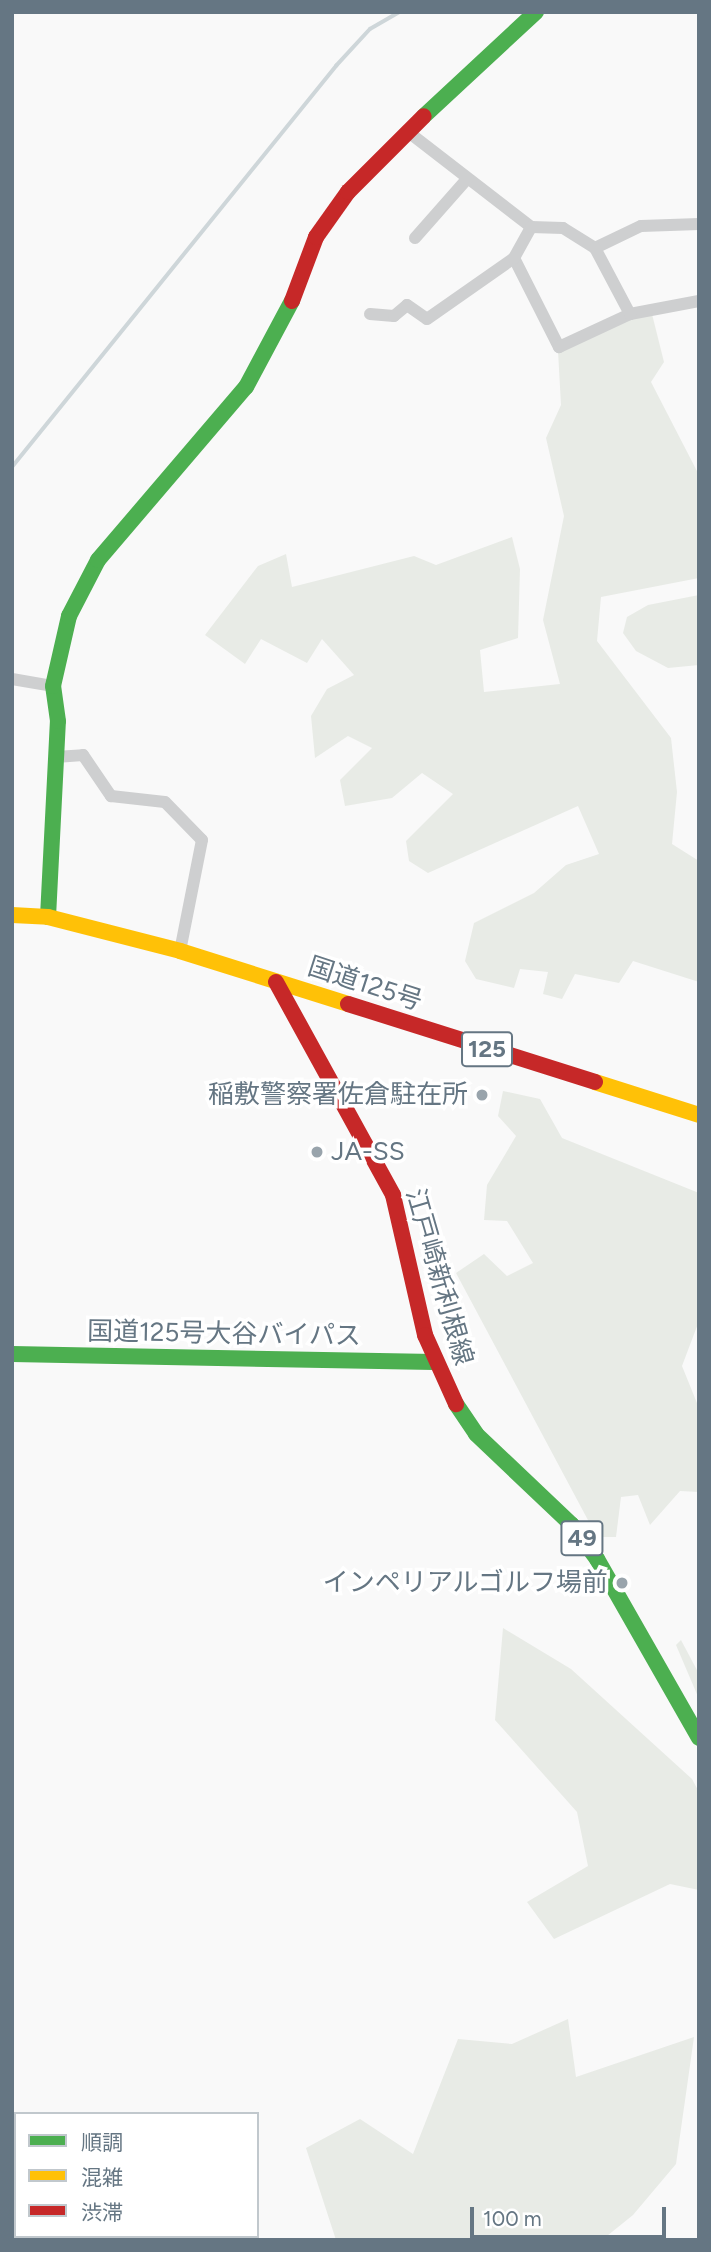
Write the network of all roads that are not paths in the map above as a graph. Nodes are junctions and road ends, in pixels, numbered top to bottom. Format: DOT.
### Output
graph roads {
  1 [pos="536,12"];
  2 [pos="407,131"];
  3 [pos="467,179"];
  4 [pos="699,224"];
  5 [pos="531,227"];
  6 [pos="415,238"];
  7 [pos="595,248"];
  8 [pos="514,258"];
  9 [pos="699,301"];
  10 [pos="370,314"];
  11 [pos="630,314"];
  12 [pos="12,679"];
  13 [pos="53,685"];
  14 [pos="56,757"];
  15 [pos="12,915"];
  16 [pos="48,917"];
  17 [pos="180,951"];
  18 [pos="276,982"];
  19 [pos="699,1115"];
  20 [pos="12,1354"];
  21 [pos="434,1362"];
  22 [pos="699,1738"];
  1 -- 2 [label="main road"];
  2 -- 3 [label="street"];
  2 -- 13 [label="main road"];
  3 -- 5 [label="street"];
  3 -- 6 [label="street"];
  4 -- 7 [label="street"];
  5 -- 7 [label="street"];
  5 -- 8 [label="street"];
  7 -- 11 [label="street"];
  8 -- 10 [label="street"];
  8 -- 11 [label="street"];
  9 -- 11 [label="street"];
  12 -- 13 [label="street"];
  13 -- 14 [label="main road"];
  14 -- 16 [label="main road"];
  14 -- 17 [label="street"];
  15 -- 16 [label="main road, 国道125号 / 125"];
  16 -- 17 [label="main road, 国道125号 / 125"];
  17 -- 18 [label="main road, 国道125号 / 125"];
  18 -- 19 [label="main road, 国道125号 / 125"];
  18 -- 21 [label="main road, 江戸崎新利根線 / 49"];
  20 -- 21 [label="main road, 国道125号大谷バイパス"];
  21 -- 22 [label="main road, 江戸崎新利根線 / 49"];
}
